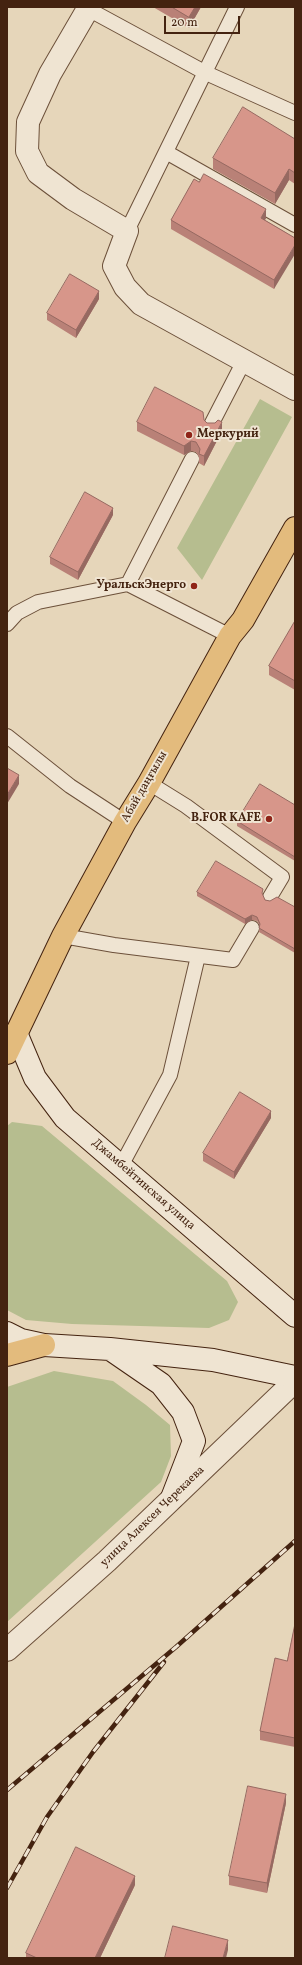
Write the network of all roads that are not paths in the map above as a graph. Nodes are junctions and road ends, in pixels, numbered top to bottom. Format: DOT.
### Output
graph roads {
  1 [pos="237,7"];
  2 [pos="89,8"];
  3 [pos="206,73"];
  4 [pos="295,113"];
  5 [pos="166,152"];
  6 [pos="295,225"];
  7 [pos="127,231"];
  8 [pos="244,361"];
  9 [pos="295,389"];
  10 [pos="211,425"];
  11 [pos="192,459"];
  12 [pos="295,528"];
  13 [pos="128,584"];
  14 [pos="7,624"];
  15 [pos="230,636"];
  16 [pos="7,736"];
  17 [pos="149,783"];
  18 [pos="125,822"];
  19 [pos="270,897"];
  20 [pos="252,928"];
  21 [pos="63,936"];
  22 [pos="198,956"];
  23 [pos="16,1033"];
  24 [pos="7,1052"];
  25 [pos="121,1166"];
  26 [pos="295,1316"];
  27 [pos="7,1333"];
  28 [pos="44,1345"];
  29 [pos="110,1349"];
  30 [pos="7,1356"];
  31 [pos="295,1377"];
  32 [pos="295,1380"];
  33 [pos="172,1498"];
  34 [pos="7,1650"];
  1 -- 3 [label="lane"];
  2 -- 3 [label="lane"];
  2 -- 7 [label="street"];
  3 -- 4 [label="lane"];
  3 -- 5 [label="lane"];
  5 -- 6 [label="lane"];
  5 -- 7 [label="lane"];
  7 -- 8 [label="street"];
  8 -- 9 [label="street"];
  8 -- 10 [label="lane"];
  11 -- 13 [label="lane"];
  12 -- 15 [label="main road, Абай даңғылы"];
  13 -- 14 [label="lane"];
  13 -- 15 [label="lane"];
  15 -- 17 [label="main road, Абай даңғылы"];
  16 -- 18 [label="lane"];
  17 -- 18 [label="main road, Абай даңғылы"];
  17 -- 19 [label="lane"];
  18 -- 21 [label="main road, Абай даңғылы"];
  20 -- 22 [label="lane"];
  21 -- 22 [label="lane"];
  21 -- 23 [label="main road, Абай даңғылы"];
  22 -- 25 [label="lane"];
  23 -- 24 [label="main road, Абай даңғылы"];
  23 -- 25 [label="street, Джамбейтинская улица"];
  25 -- 26 [label="street, Джамбейтинская улица"];
  27 -- 28 [label="street"];
  28 -- 29 [label="street"];
  28 -- 30 [label="main road"];
  29 -- 31 [label="street"];
  29 -- 33 [label="street"];
  32 -- 33 [label="street, улица Алексея Черекаева"];
  33 -- 34 [label="street, улица Алексея Черекаева"];
}
